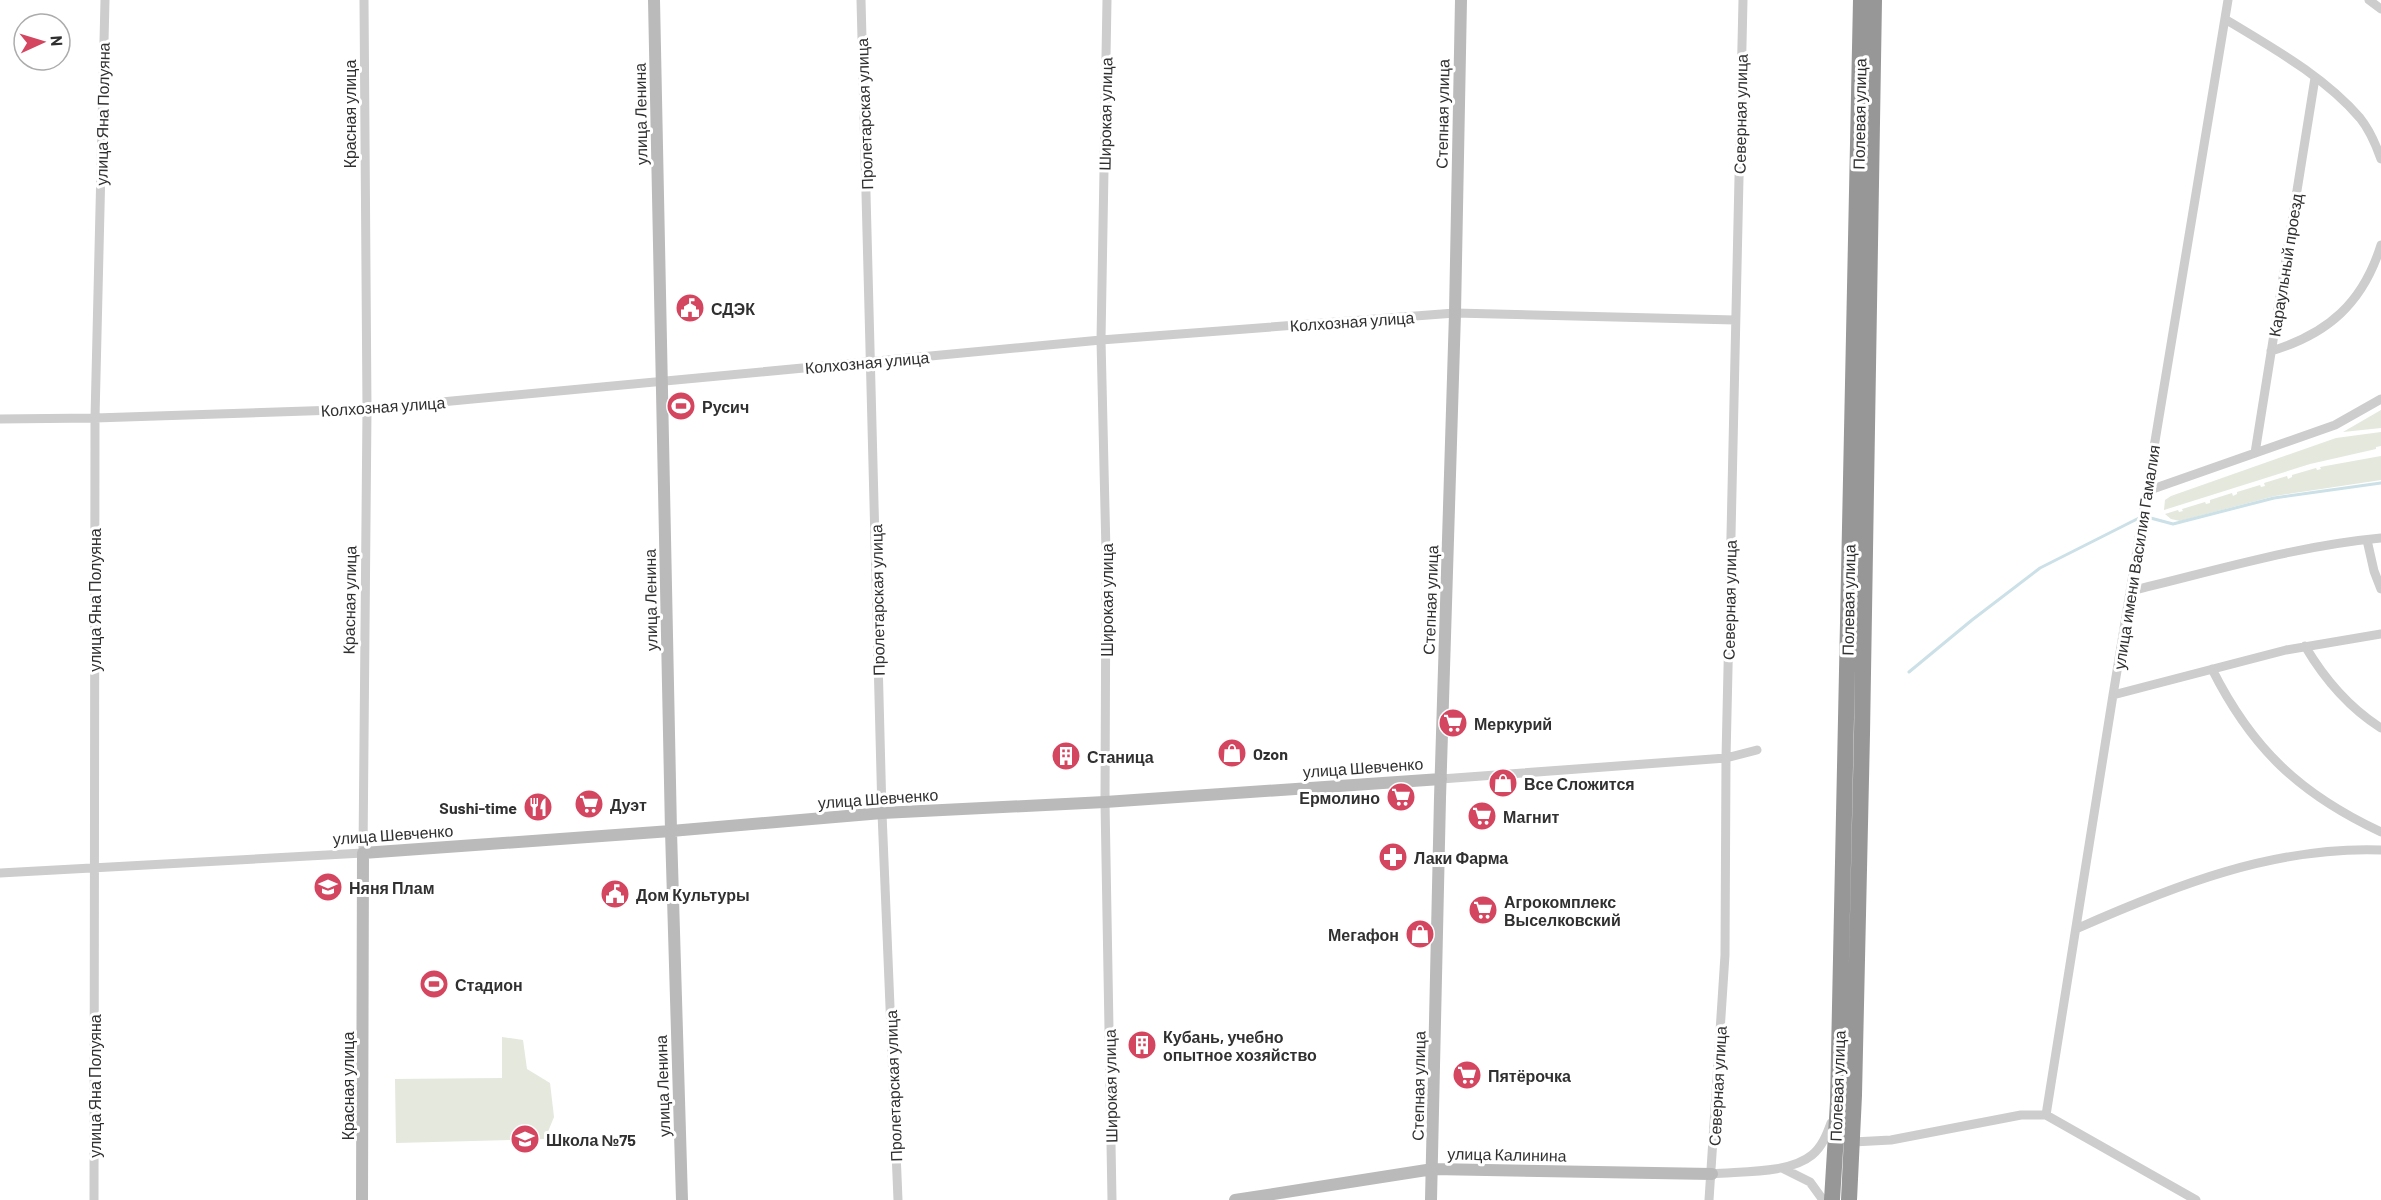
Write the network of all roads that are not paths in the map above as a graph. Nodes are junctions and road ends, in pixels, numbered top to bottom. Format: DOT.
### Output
graph roads {
  1 [pos="105,0"];
  2 [pos="364,0"];
  3 [pos="654,0"];
  4 [pos="861,0"];
  5 [pos="1107,0"];
  6 [pos="1461,0"];
  7 [pos="1743,0"];
  8 [pos="1862,0"];
  9 [pos="1874,0"];
  10 [pos="2228,0"];
  11 [pos="2369,0"];
  12 [pos="2381,9"];
  13 [pos="2225,19"];
  14 [pos="2314,78"];
  15 [pos="2381,159"];
  16 [pos="2381,245"];
  17 [pos="1455,313"];
  18 [pos="1735,320"];
  19 [pos="1101,340"];
  20 [pos="2271,351"];
  21 [pos="872,362"];
  22 [pos="662,382"];
  23 [pos="2381,399"];
  24 [pos="367,409"];
  25 [pos="95,418"];
  26 [pos="0,419"];
  27 [pos="2255,453"];
  28 [pos="2147,491"];
  29 [pos="2381,538"];
  30 [pos="2367,540"];
  31 [pos="2381,589"];
  32 [pos="2130,591"];
  33 [pos="2381,634"];
  34 [pos="2305,646"];
  35 [pos="2212,669"];
  36 [pos="2113,695"];
  37 [pos="2381,728"];
  38 [pos="1757,750"];
  39 [pos="1726,758"];
  40 [pos="1441,778"];
  41 [pos="1105,802"];
  42 [pos="882,813"];
  43 [pos="671,831"];
  44 [pos="2381,832"];
  45 [pos="2381,850"];
  46 [pos="363,853"];
  47 [pos="94,869"];
  48 [pos="0,873"];
  49 [pos="2076,929"];
  50 [pos="1838,1102"];
  51 [pos="2046,1115"];
  52 [pos="1853,1142"];
  53 [pos="1782,1168"];
  54 [pos="1433,1169"];
  55 [pos="1712,1174"];
  56 [pos="94,1200"];
  57 [pos="362,1200"];
  58 [pos="682,1200"];
  59 [pos="898,1200"];
  60 [pos="1112,1200"];
  61 [pos="1235,1200"];
  62 [pos="1431,1200"];
  63 [pos="1709,1200"];
  64 [pos="1823,1200"];
  65 [pos="1832,1200"];
  66 [pos="1849,1200"];
  67 [pos="2196,1200"];
  1 -- 25 [label="street, улица Яна Полуяна"];
  2 -- 24 [label="street, Красная улица"];
  3 -- 22 [label="street, улица Ленина"];
  4 -- 21 [label="street, Пролетарская улица"];
  5 -- 19 [label="street, Широкая улица"];
  6 -- 17 [label="street, Степная улица"];
  7 -- 18 [label="street, Северная улица"];
  8 -- 50 [label="highway, Полевая улица"];
  9 -- 52 [label="highway, Полевая улица"];
  10 -- 13 [label="street, улица имени Василия Гамалия"];
  11 -- 12 [label="street"];
  13 -- 14 [label="street"];
  13 -- 28 [label="street, улица имени Василия Гамалия"];
  14 -- 15 [label="street"];
  14 -- 20 [label="street, Караульный проезд"];
  16 -- 20 [label="street"];
  17 -- 18 [label="street, Колхозная улица"];
  17 -- 19 [label="street, Колхозная улица"];
  17 -- 40 [label="street, Степная улица"];
  18 -- 39 [label="street, Северная улица"];
  19 -- 21 [label="street, Колхозная улица"];
  19 -- 41 [label="street, Широкая улица"];
  20 -- 27 [label="street, Караульный проезд"];
  21 -- 22 [label="street, Колхозная улица"];
  21 -- 42 [label="street, Пролетарская улица"];
  22 -- 24 [label="street, Колхозная улица"];
  22 -- 43 [label="street, улица Ленина"];
  23 -- 27 [label="street"];
  24 -- 25 [label="street, Колхозная улица"];
  24 -- 46 [label="street, Красная улица"];
  25 -- 26 [label="street, Колхозная улица"];
  25 -- 47 [label="street, улица Яна Полуяна"];
  27 -- 28 [label="street"];
  28 -- 32 [label="street, улица имени Василия Гамалия"];
  29 -- 30 [label="street"];
  30 -- 31 [label="street"];
  30 -- 32 [label="street"];
  32 -- 36 [label="street, улица имени Василия Гамалия"];
  33 -- 34 [label="street"];
  34 -- 35 [label="street"];
  34 -- 37 [label="street"];
  35 -- 36 [label="street"];
  35 -- 44 [label="street"];
  36 -- 49 [label="street, улица имени Василия Гамалия"];
  38 -- 39 [label="street, улица Шевченко"];
  39 -- 40 [label="street, улица Шевченко"];
  39 -- 55 [label="street, Северная улица"];
  40 -- 41 [label="street, улица Шевченко"];
  40 -- 54 [label="street, Степная улица"];
  41 -- 42 [label="street, улица Шевченко"];
  41 -- 60 [label="street, Широкая улица"];
  42 -- 43 [label="street, улица Шевченко"];
  42 -- 59 [label="street, Пролетарская улица"];
  43 -- 46 [label="street, улица Шевченко"];
  43 -- 58 [label="street, улица Ленина"];
  45 -- 49 [label="street"];
  46 -- 47 [label="street, улица Шевченко"];
  46 -- 57 [label="street, Красная улица"];
  47 -- 48 [label="street, улица Шевченко"];
  47 -- 56 [label="street, улица Яна Полуяна"];
  49 -- 51 [label="street, улица имени Василия Гамалия"];
  50 -- 53 [label="street"];
  50 -- 65 [label="highway, Полевая улица"];
  51 -- 52 [label="street"];
  51 -- 67 [label="street"];
  52 -- 66 [label="highway, Полевая улица"];
  53 -- 55 [label="street, улица Калинина"];
  53 -- 64 [label="street"];
  54 -- 55 [label="street, улица Калинина"];
  54 -- 61 [label="street, улица Калинина"];
  54 -- 62 [label="street, Степная улица"];
  55 -- 63 [label="street, Северная улица"];
}
